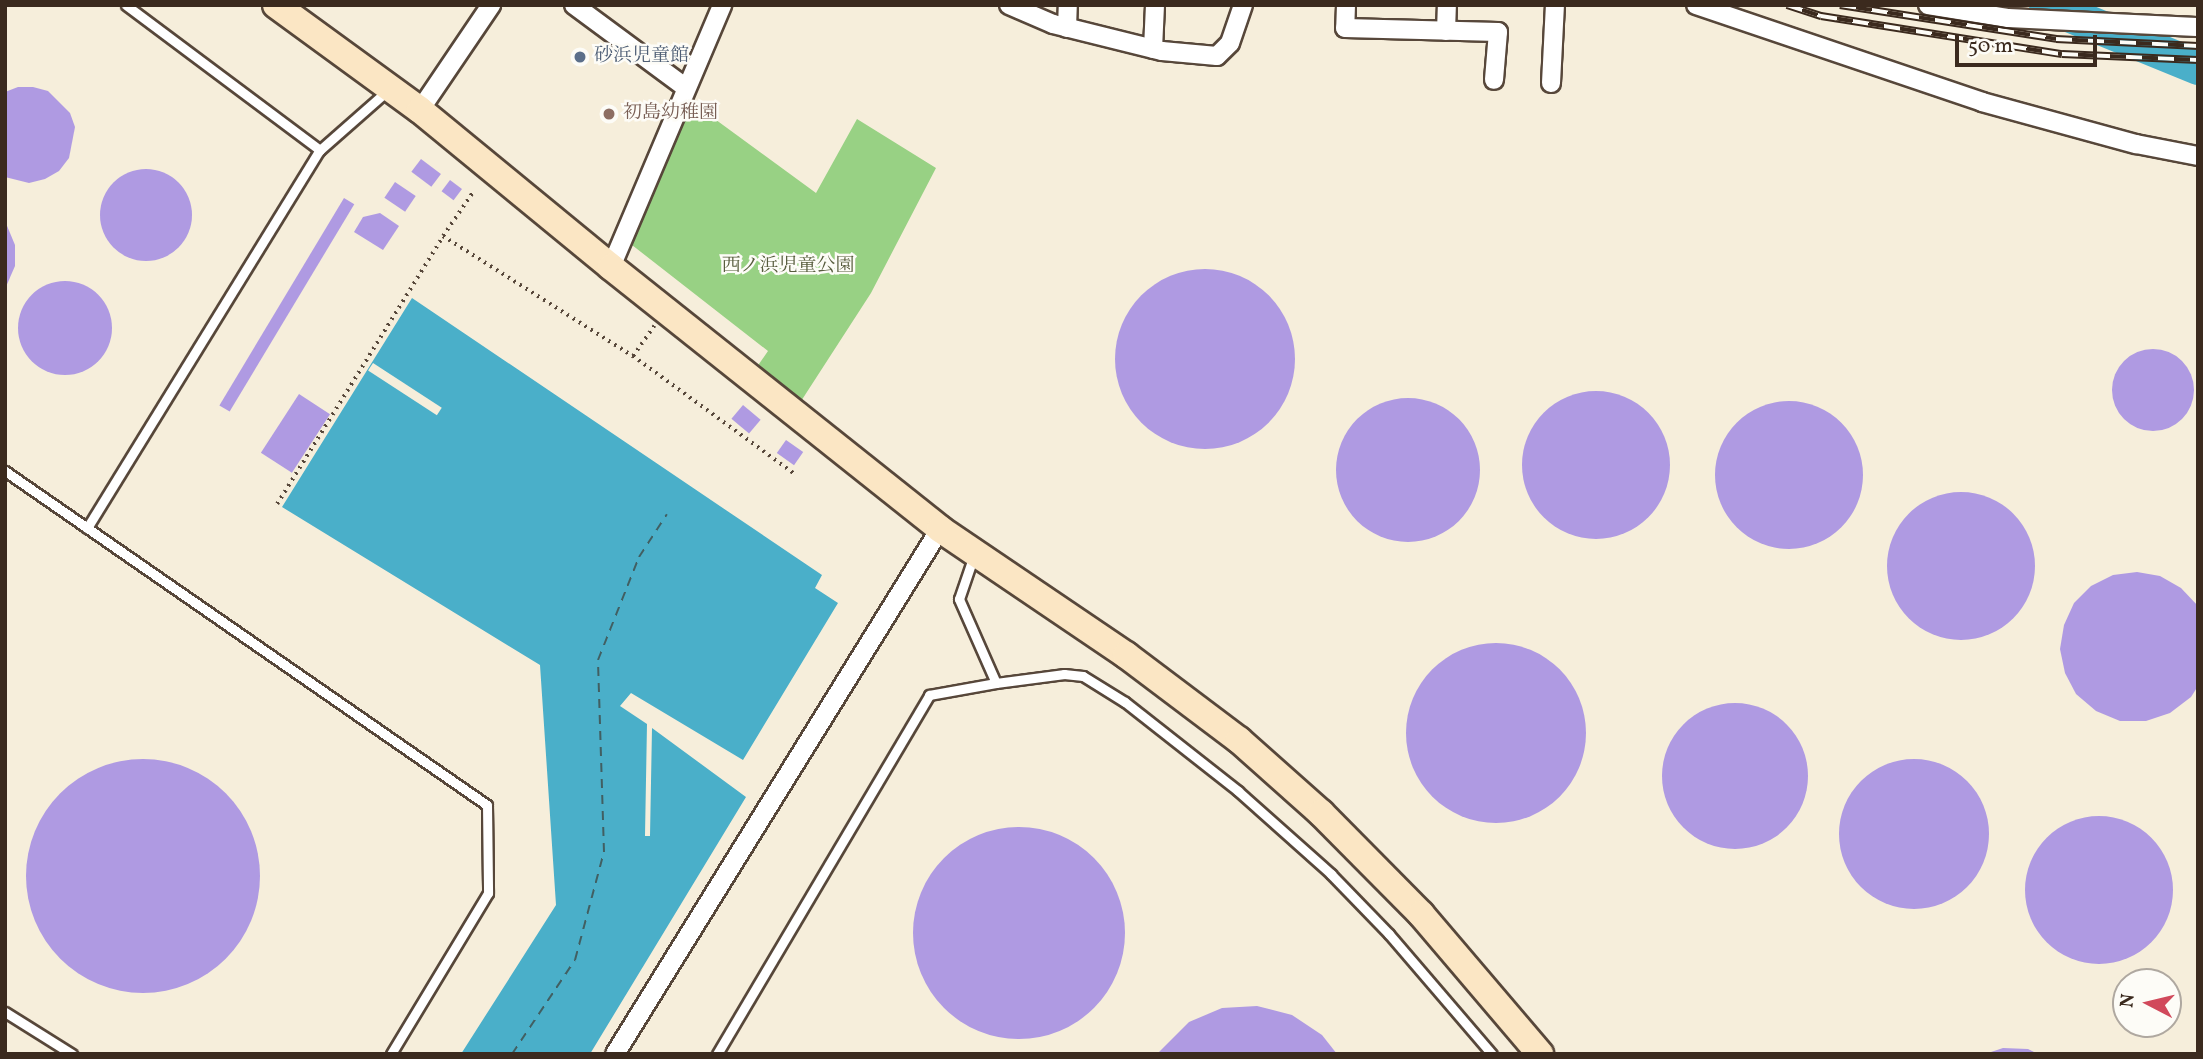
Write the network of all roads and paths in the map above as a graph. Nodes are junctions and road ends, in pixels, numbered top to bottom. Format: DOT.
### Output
graph roads {
  1 [pos="126,5"];
  2 [pos="276,5"];
  3 [pos="491,5"];
  4 [pos="573,5"];
  5 [pos="722,5"];
  6 [pos="1009,5"];
  7 [pos="1068,5"];
  8 [pos="1155,5"];
  9 [pos="1242,5"];
  10 [pos="1346,5"];
  11 [pos="1447,5"];
  12 [pos="1555,5"];
  13 [pos="1696,5"];
  14 [pos="1928,5"];
  15 [pos="2198,27"];
  16 [pos="1067,28"];
  17 [pos="1446,31"];
  18 [pos="1153,49"];
  19 [pos="1494,80"];
  20 [pos="1551,83"];
  21 [pos="685,87"];
  22 [pos="389,89"];
  23 [pos="421,110"];
  24 [pos="320,150"];
  25 [pos="2198,156"];
  26 [pos="473,192"];
  27 [pos="443,236"];
  28 [pos="611,267"];
  29 [pos="665,310"];
  30 [pos="633,356"];
  31 [pos="5,471"];
  32 [pos="795,474"];
  33 [pos="277,504"];
  34 [pos="87,528"];
  35 [pos="940,529"];
  36 [pos="975,554"];
  37 [pos="996,683"];
  38 [pos="5,1012"];
  39 [pos="72,1054"];
  40 [pos="391,1054"];
  41 [pos="615,1054"];
  42 [pos="718,1054"];
  43 [pos="1492,1054"];
  44 [pos="1540,1054"];
  1 -- 24 [label="lane"];
  2 -- 22 [label="street"];
  3 -- 23 [label="street"];
  4 -- 21 [label="street"];
  5 -- 21 [label="street"];
  6 -- 16 [label="street"];
  7 -- 16 [label="street"];
  8 -- 18 [label="street"];
  9 -- 18 [label="street"];
  10 -- 17 [label="street"];
  11 -- 17 [label="street"];
  12 -- 20 [label="street"];
  13 -- 25 [label="street"];
  14 -- 15 [label="street"];
  16 -- 18 [label="street"];
  17 -- 19 [label="street"];
  21 -- 28 [label="street"];
  22 -- 23 [label="street"];
  22 -- 24 [label="lane"];
  23 -- 28 [label="street"];
  24 -- 34 [label="lane"];
  26 -- 27 [label="path"];
  27 -- 30 [label="path"];
  27 -- 33 [label="path"];
  28 -- 29 [label="street"];
  29 -- 30 [label="path"];
  29 -- 35 [label="street"];
  30 -- 32 [label="path"];
  31 -- 34 [label="lane"];
  34 -- 40 [label="lane"];
  35 -- 36 [label="street"];
  35 -- 41 [label="street"];
  36 -- 37 [label="lane"];
  36 -- 44 [label="street"];
  37 -- 42 [label="lane"];
  37 -- 43 [label="lane"];
  38 -- 39 [label="lane"];
}
